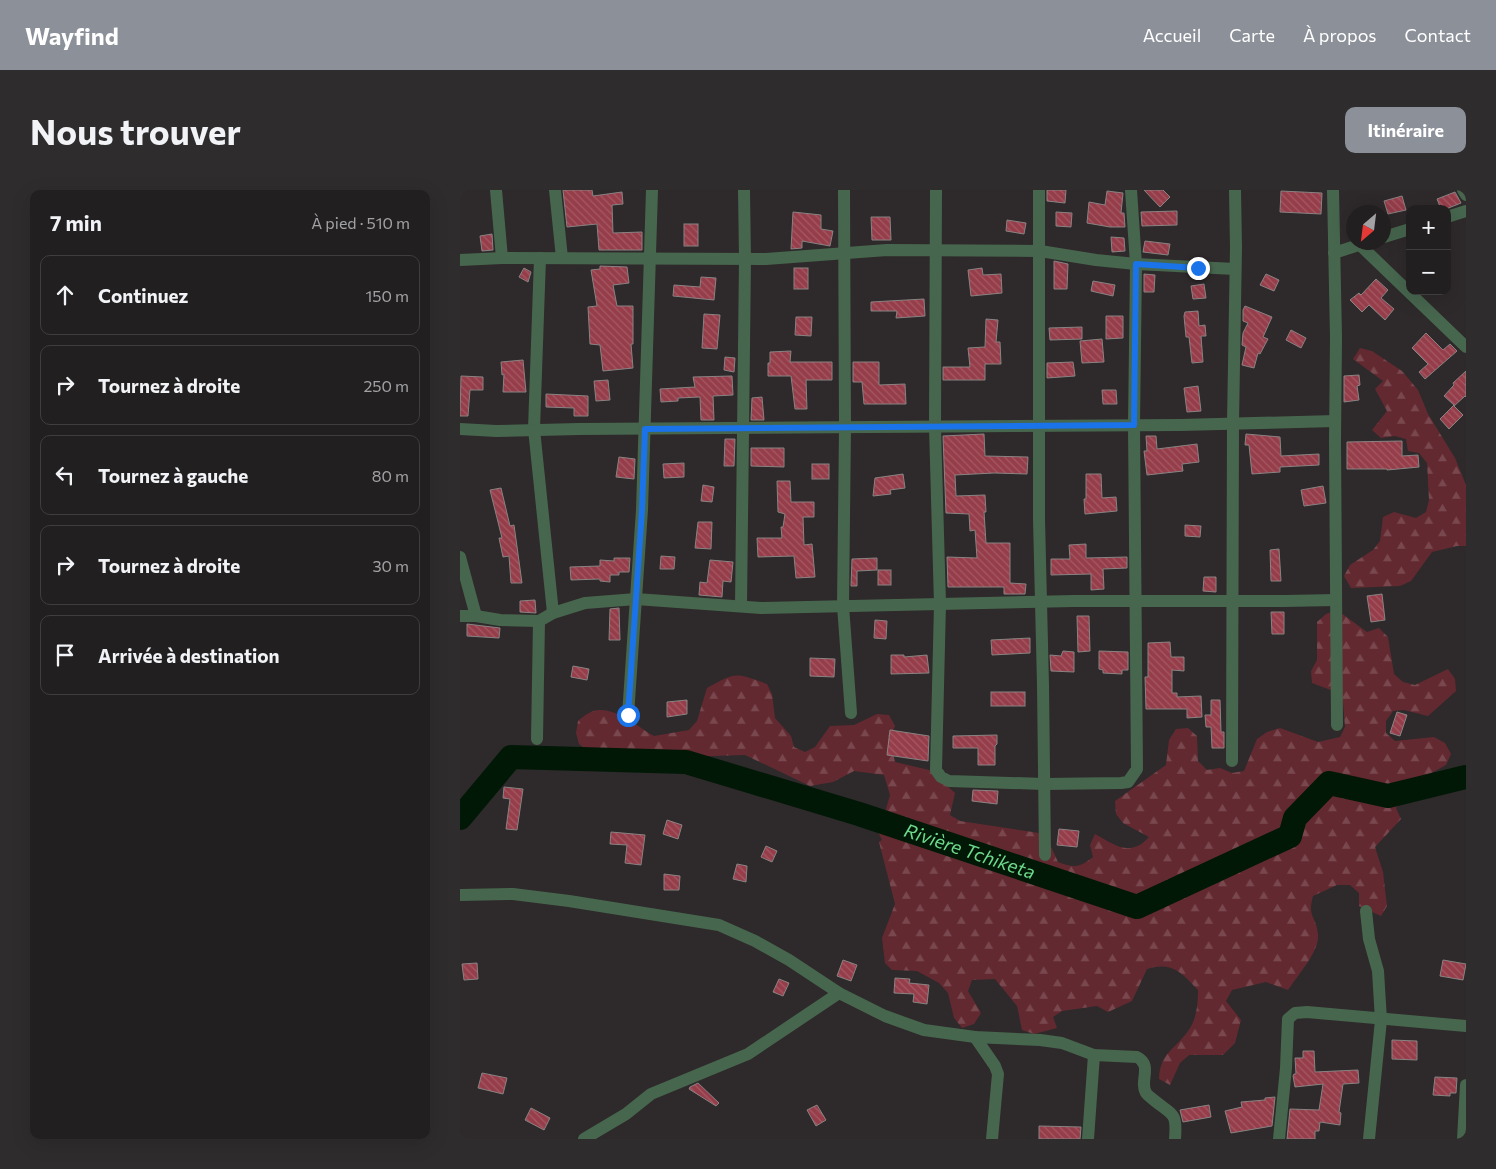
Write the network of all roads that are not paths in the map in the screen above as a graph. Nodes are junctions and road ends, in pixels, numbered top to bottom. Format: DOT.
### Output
graph roads {
  1 [pos="496,190"];
  2 [pos="555,190"];
  3 [pos="652,190"];
  4 [pos="744,190"];
  5 [pos="844,190"];
  6 [pos="936,190"];
  7 [pos="1039,190"];
  8 [pos="1131,190"];
  9 [pos="1235,190"];
  10 [pos="1333,190"];
  11 [pos="1464,190"];
  12 [pos="1466,195"];
  13 [pos="1466,211"];
  14 [pos="1451,216"];
  15 [pos="1406,229"];
  16 [pos="1391,235"];
  17 [pos="1346,249"];
  18 [pos="935,250"];
  19 [pos="1370,250"];
  20 [pos="1040,251"];
  21 [pos="844,253"];
  22 [pos="1334,253"];
  23 [pos="502,258"];
  24 [pos="540,258"];
  25 [pos="562,258"];
  26 [pos="651,258"];
  27 [pos="745,259"];
  28 [pos="460,260"];
  29 [pos="1136,264"];
  30 [pos="1235,269"];
  31 [pos="1466,347"];
  32 [pos="1335,421"];
  33 [pos="1233,423"];
  34 [pos="1134,425"];
  35 [pos="934,427"];
  36 [pos="1039,427"];
  37 [pos="744,428"];
  38 [pos="845,428"];
  39 [pos="460,429"];
  40 [pos="534,429"];
  41 [pos="645,429"];
  42 [pos="460,557"];
  43 [pos="636,599"];
  44 [pos="1232,600"];
  45 [pos="1336,600"];
  46 [pos="1135,601"];
  47 [pos="1040,602"];
  48 [pos="940,604"];
  49 [pos="741,606"];
  50 [pos="843,606"];
  51 [pos="553,613"];
  52 [pos="460,616"];
  53 [pos="476,616"];
  54 [pos="539,621"];
  55 [pos="851,713"];
  56 [pos="628,715"];
  57 [pos="1337,725"];
  58 [pos="537,739"];
  59 [pos="1232,761"];
  60 [pos="1044,784"];
  61 [pos="1045,856"];
  62 [pos="460,895"];
  63 [pos="1366,911"];
  64 [pos="839,993"];
  65 [pos="1381,1020"];
  66 [pos="1466,1026"];
  67 [pos="975,1037"];
  68 [pos="1094,1055"];
  69 [pos="1466,1086"];
  70 [pos="584,1139"];
  71 [pos="992,1139"];
  72 [pos="1088,1139"];
  73 [pos="1175,1139"];
  74 [pos="1279,1139"];
  75 [pos="1369,1139"];
  76 [pos="1463,1139"];
  1 -- 23 [label="street"];
  2 -- 25 [label="street"];
  3 -- 26 [label="street"];
  4 -- 27 [label="street"];
  5 -- 21 [label="street"];
  6 -- 18 [label="street"];
  7 -- 20 [label="street"];
  8 -- 29 [label="street"];
  9 -- 30 [label="street"];
  10 -- 22 [label="street"];
  11 -- 12 [label="street"];
  13 -- 14 [label="street"];
  15 -- 16 [label="street"];
  17 -- 22 [label="street"];
  18 -- 20 [label="street"];
  18 -- 21 [label="street"];
  18 -- 35 [label="street"];
  19 -- 31 [label="street"];
  20 -- 29 [label="street"];
  20 -- 36 [label="street"];
  21 -- 27 [label="street"];
  21 -- 38 [label="street"];
  22 -- 32 [label="street"];
  23 -- 24 [label="street"];
  23 -- 28 [label="street"];
  24 -- 25 [label="street"];
  24 -- 40 [label="street"];
  25 -- 26 [label="street"];
  26 -- 27 [label="street"];
  26 -- 41 [label="street"];
  27 -- 37 [label="street"];
  29 -- 30 [label="street"];
  29 -- 34 [label="street"];
  30 -- 33 [label="street"];
  32 -- 33 [label="street"];
  32 -- 45 [label="street"];
  33 -- 34 [label="street"];
  33 -- 44 [label="street"];
  34 -- 36 [label="street"];
  34 -- 46 [label="street"];
  35 -- 36 [label="street"];
  35 -- 38 [label="street"];
  35 -- 48 [label="street"];
  36 -- 47 [label="street"];
  37 -- 38 [label="street"];
  37 -- 41 [label="street"];
  37 -- 49 [label="street"];
  38 -- 50 [label="street"];
  39 -- 40 [label="street"];
  40 -- 41 [label="street"];
  40 -- 51 [label="street"];
  41 -- 43 [label="street"];
  42 -- 53 [label="street"];
  43 -- 49 [label="street"];
  43 -- 51 [label="street"];
  43 -- 56 [label="street"];
  44 -- 45 [label="street"];
  44 -- 46 [label="street"];
  44 -- 59 [label="street"];
  45 -- 57 [label="street"];
  46 -- 47 [label="street"];
  46 -- 60 [label="street"];
  47 -- 48 [label="street"];
  47 -- 60 [label="street"];
  48 -- 50 [label="street"];
  48 -- 60 [label="street"];
  49 -- 50 [label="street"];
  50 -- 55 [label="street"];
  51 -- 54 [label="street"];
  52 -- 53 [label="street"];
  53 -- 54 [label="street"];
  54 -- 58 [label="street"];
  60 -- 61 [label="street"];
  62 -- 64 [label="street"];
  63 -- 65 [label="street"];
  64 -- 67 [label="street"];
  64 -- 70 [label="street"];
  65 -- 66 [label="street"];
  65 -- 74 [label="street"];
  65 -- 75 [label="street"];
  67 -- 68 [label="street"];
  67 -- 71 [label="street"];
  68 -- 72 [label="street"];
  68 -- 73 [label="street"];
  69 -- 76 [label="street"];
}
